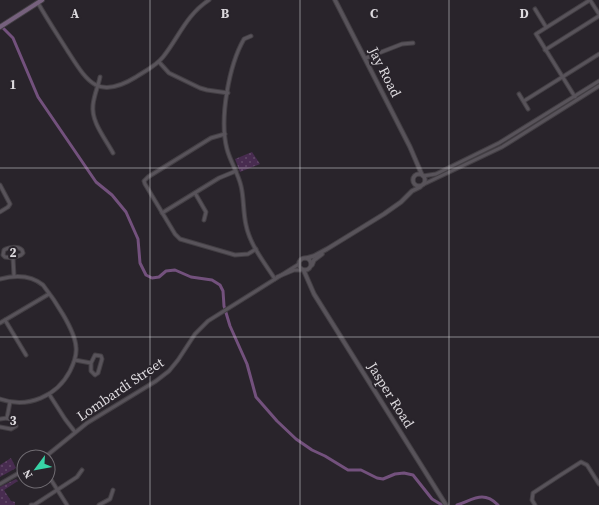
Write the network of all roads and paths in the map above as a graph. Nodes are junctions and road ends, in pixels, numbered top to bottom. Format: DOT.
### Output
graph roads {
  1 [pos="209,0"];
  2 [pos="335,0"];
  3 [pos="590,0"];
  4 [pos="41,1"];
  5 [pos="535,9"];
  6 [pos="599,15"];
  7 [pos="1,26"];
  8 [pos="546,27"];
  9 [pos="251,36"];
  10 [pos="412,43"];
  11 [pos="545,50"];
  12 [pos="599,54"];
  13 [pos="366,58"];
  14 [pos="159,62"];
  15 [pos="562,77"];
  16 [pos="100,78"];
  17 [pos="599,81"];
  18 [pos="98,86"];
  19 [pos="599,86"];
  20 [pos="228,93"];
  21 [pos="519,94"];
  22 [pos="574,96"];
  23 [pos="576,100"];
  24 [pos="524,101"];
  25 [pos="528,109"];
  26 [pos="528,125"];
  27 [pos="530,129"];
  28 [pos="225,134"];
  29 [pos="113,153"];
  30 [pos="414,155"];
  31 [pos="236,171"];
  32 [pos="415,175"];
  33 [pos="423,175"];
  34 [pos="413,182"];
  35 [pos="424,184"];
  36 [pos="0,185"];
  37 [pos="420,187"];
  38 [pos="195,193"];
  39 [pos="409,195"];
  40 [pos="0,212"];
  41 [pos="162,213"];
  42 [pos="204,220"];
  43 [pos="256,249"];
  44 [pos="327,249"];
  45 [pos="13,258"];
  46 [pos="307,258"];
  47 [pos="299,264"];
  48 [pos="311,266"];
  49 [pos="303,270"];
  50 [pos="14,276"];
  51 [pos="276,278"];
  52 [pos="0,279"];
  53 [pos="49,294"];
  54 [pos="316,296"];
  55 [pos="5,320"];
  56 [pos="0,323"];
  57 [pos="26,356"];
  58 [pos="75,360"];
  59 [pos="91,363"];
  60 [pos="49,394"];
  61 [pos="0,399"];
  62 [pos="10,402"];
  63 [pos="7,418"];
  64 [pos="0,419"];
  65 [pos="0,427"];
  66 [pos="75,432"];
  67 [pos="55,449"];
  68 [pos="82,470"];
  69 [pos="16,475"];
  70 [pos="0,484"];
  71 [pos="599,484"];
  72 [pos="57,490"];
  73 [pos="113,490"];
  74 [pos="446,504"];
  75 [pos="31,505"];
  76 [pos="67,505"];
  77 [pos="100,505"];
  78 [pos="535,505"];
  1 -- 14 [label="street"];
  2 -- 13 [label="street, Jay Road"];
  3 -- 6 [label="street"];
  3 -- 8 [label="street"];
  4 -- 7 [label="main road"];
  4 -- 18 [label="street"];
  5 -- 8 [label="street"];
  6 -- 11 [label="street"];
  8 -- 11 [label="street"];
  9 -- 20 [label="street"];
  10 -- 13 [label="street"];
  11 -- 15 [label="street"];
  12 -- 15 [label="street"];
  13 -- 30 [label="street, Jay Road"];
  14 -- 18 [label="street"];
  14 -- 20 [label="street"];
  15 -- 22 [label="street"];
  15 -- 24 [label="street"];
  16 -- 18 [label="street"];
  17 -- 22 [label="street"];
  18 -- 29 [label="street"];
  19 -- 23 [label="street"];
  20 -- 28 [label="street"];
  21 -- 24 [label="street"];
  22 -- 23 [label="street"];
  22 -- 26 [label="street"];
  23 -- 27 [label="street"];
  24 -- 25 [label="street"];
  26 -- 27 [label="street"];
  26 -- 33 [label="street"];
  27 -- 35 [label="street"];
  28 -- 31 [label="street"];
  28 -- 41 [label="street"];
  30 -- 32 [label="street, Jay Road"];
  30 -- 33 [label="street, Jay Road"];
  31 -- 38 [label="street"];
  31 -- 43 [label="street"];
  32 -- 33 [label="street"];
  32 -- 34 [label="street"];
  33 -- 35 [label="street"];
  34 -- 37 [label="street"];
  34 -- 39 [label="street"];
  35 -- 37 [label="street"];
  36 -- 40 [label="street"];
  37 -- 39 [label="street"];
  38 -- 41 [label="street"];
  38 -- 42 [label="street"];
  39 -- 44 [label="street"];
  41 -- 43 [label="street"];
  43 -- 51 [label="street"];
  44 -- 46 [label="street"];
  44 -- 48 [label="street"];
  45 -- 45 [label="street"];
  45 -- 50 [label="street"];
  46 -- 47 [label="street"];
  46 -- 48 [label="street"];
  47 -- 49 [label="street"];
  47 -- 51 [label="street, Lombardi Street"];
  48 -- 49 [label="street"];
  48 -- 54 [label="street, Jasper Road"];
  49 -- 51 [label="street, Lombardi Street"];
  49 -- 54 [label="street, Jasper Road"];
  50 -- 52 [label="street"];
  50 -- 53 [label="street"];
  51 -- 66 [label="street, Lombardi Street"];
  53 -- 55 [label="street"];
  53 -- 58 [label="street"];
  54 -- 74 [label="street, Jasper Road"];
  55 -- 56 [label="street"];
  55 -- 57 [label="street"];
  58 -- 59 [label="street"];
  58 -- 60 [label="street"];
  59 -- 59 [label="street"];
  60 -- 62 [label="street"];
  60 -- 66 [label="street"];
  61 -- 62 [label="street"];
  62 -- 63 [label="street"];
  63 -- 64 [label="street"];
  63 -- 65 [label="street"];
  66 -- 67 [label="street, Lombardi Street"];
  68 -- 72 [label="street"];
  69 -- 70 [label="street"];
  71 -- 78 [label="street"];
  72 -- 75 [label="street"];
  72 -- 76 [label="street"];
  73 -- 77 [label="street"];
}
